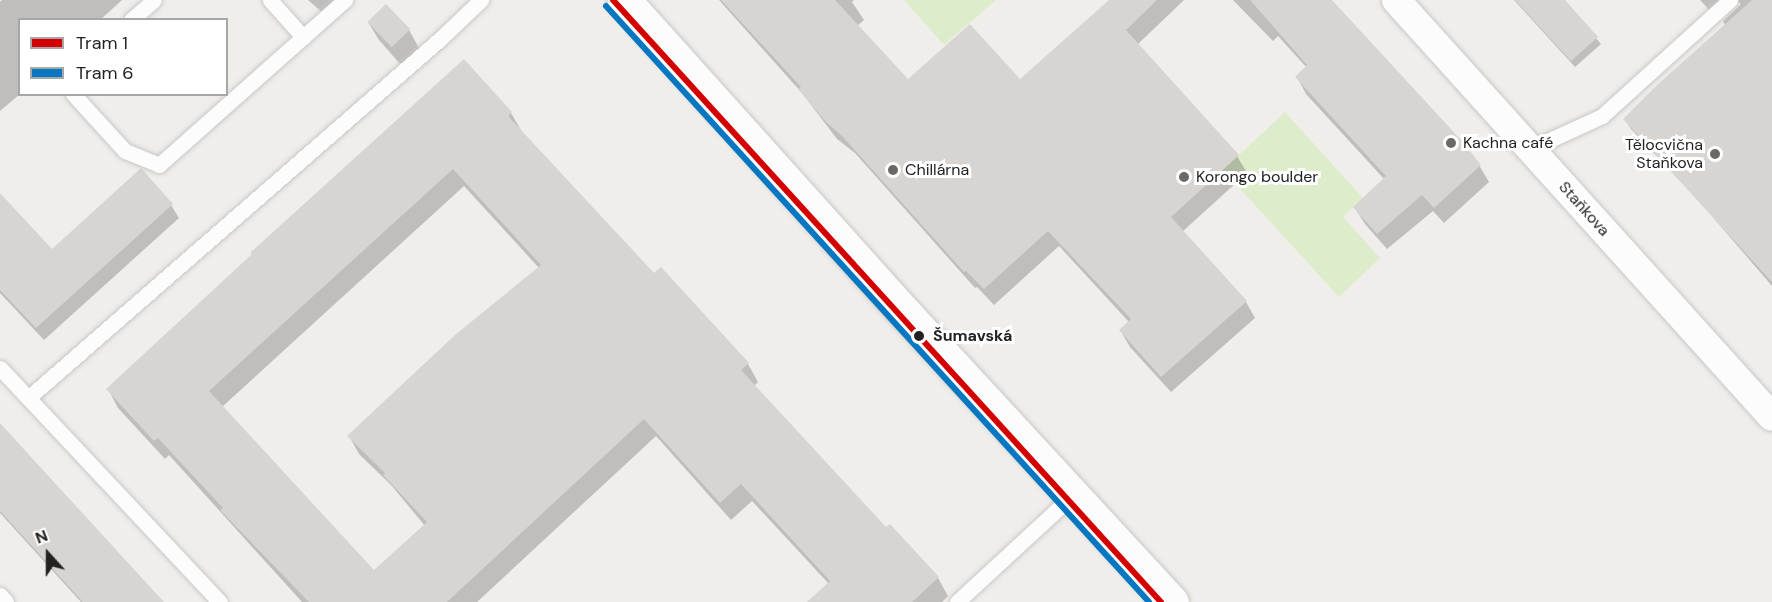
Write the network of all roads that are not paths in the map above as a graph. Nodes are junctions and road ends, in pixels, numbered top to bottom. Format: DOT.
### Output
graph roads {
  1 [pos="154,0"];
  2 [pos="270,0"];
  3 [pos="345,0"];
  4 [pos="481,0"];
  5 [pos="624,0"];
  6 [pos="1396,0"];
  7 [pos="1730,0"];
  8 [pos="132,18"];
  9 [pos="303,37"];
  10 [pos="75,96"];
  11 [pos="1530,149"];
  12 [pos="0,368"];
  13 [pos="28,398"];
  14 [pos="1772,417"];
  15 [pos="1073,495"];
  16 [pos="0,596"];
  17 [pos="6,602"];
  18 [pos="220,602"];
  19 [pos="957,602"];
  20 [pos="1172,602"];
  1 -- 8 [label="lane"];
  2 -- 9 [label="lane"];
  3 -- 9 [label="lane"];
  4 -- 13 [label="lane"];
  5 -- 15 [label="street"];
  6 -- 11 [label="street, Staňkova"];
  7 -- 11 [label="lane"];
  9 -- 10 [label="lane"];
  11 -- 14 [label="street, Staňkova"];
  12 -- 13 [label="lane"];
  13 -- 18 [label="lane"];
  15 -- 19 [label="lane"];
  15 -- 20 [label="street"];
  16 -- 17 [label="lane"];
}
